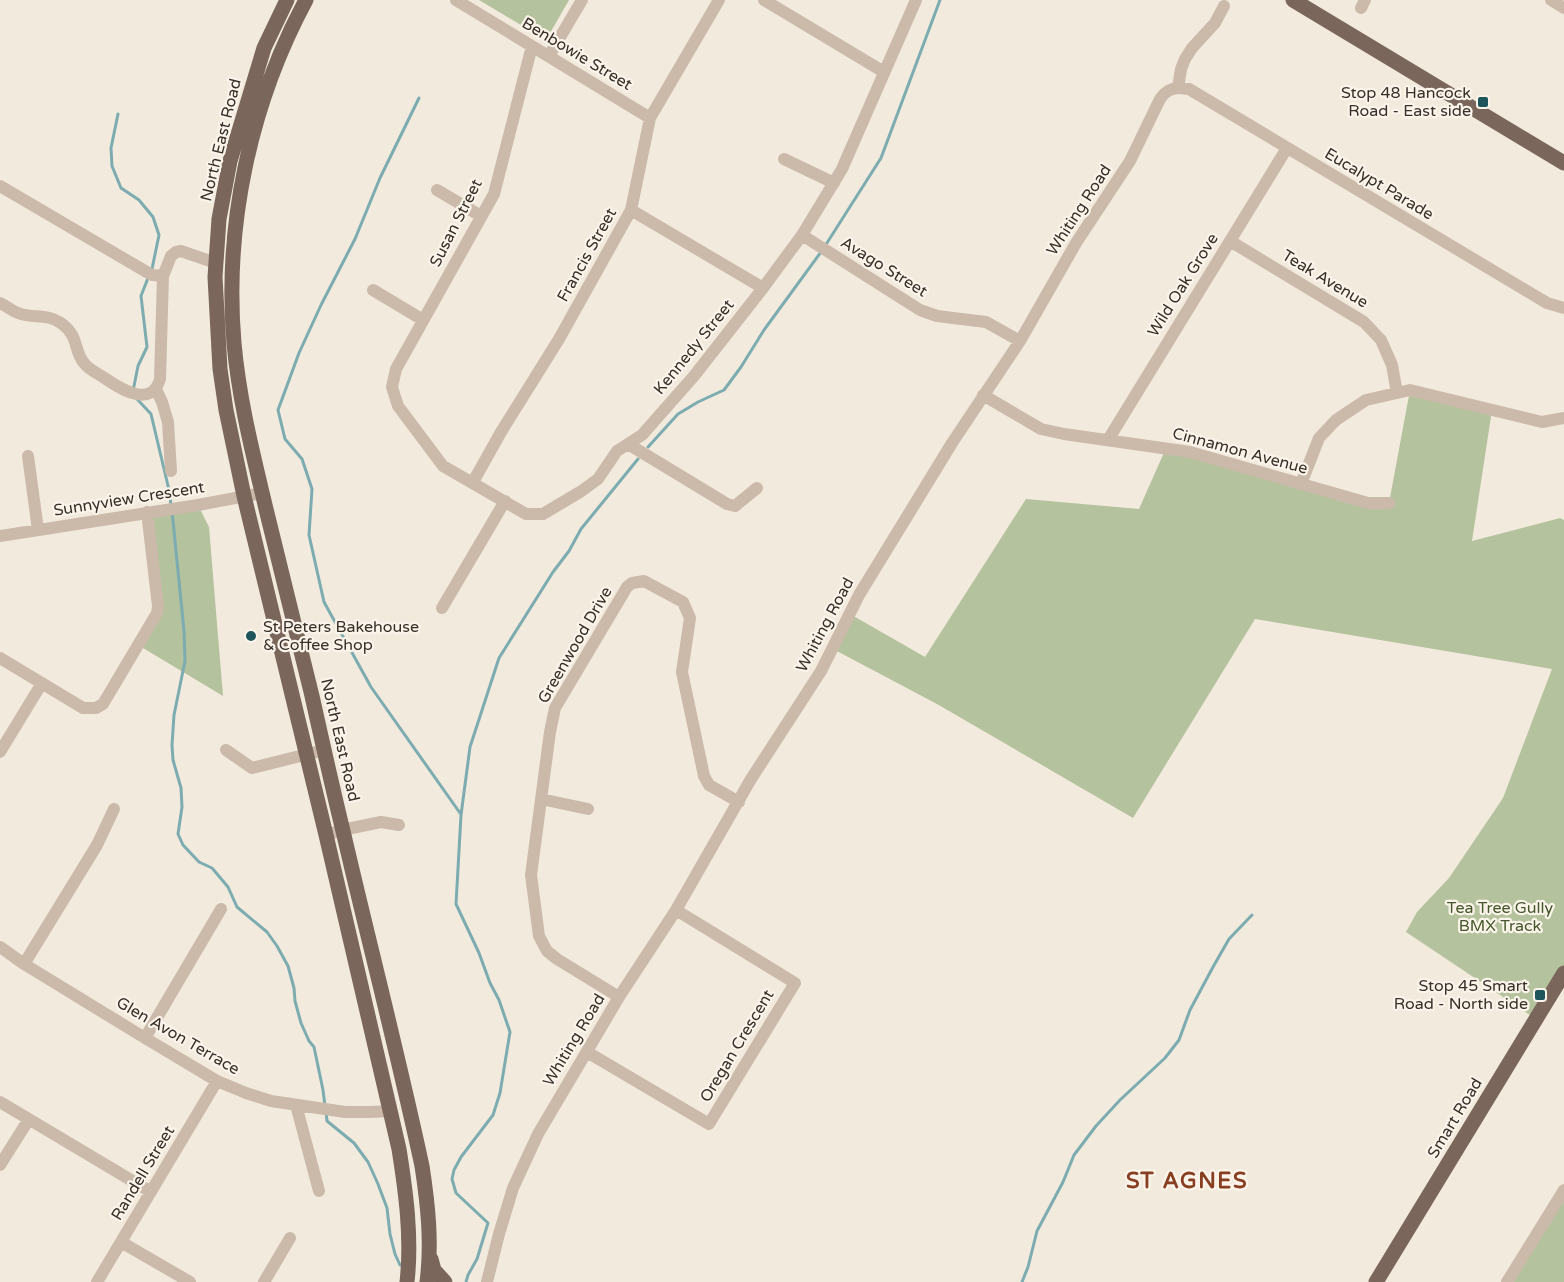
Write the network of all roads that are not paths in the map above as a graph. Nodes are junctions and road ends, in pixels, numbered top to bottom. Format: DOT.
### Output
graph roads {
  1 [pos="287,0"];
  2 [pos="306,0"];
  3 [pos="456,0"];
  4 [pos="582,0"];
  5 [pos="719,0"];
  6 [pos="764,0"];
  7 [pos="916,0"];
  8 [pos="1293,0"];
  9 [pos="1551,0"];
  10 [pos="1224,6"];
  11 [pos="1564,8"];
  12 [pos="532,46"];
  13 [pos="549,56"];
  14 [pos="884,72"];
  15 [pos="1178,88"];
  16 [pos="650,118"];
  17 [pos="1287,148"];
  18 [pos="784,159"];
  19 [pos="1564,163"];
  20 [pos="834,183"];
  21 [pos="0,186"];
  22 [pos="436,190"];
  23 [pos="631,210"];
  24 [pos="482,216"];
  25 [pos="802,235"];
  26 [pos="1230,241"];
  27 [pos="216,263"];
  28 [pos="153,274"];
  29 [pos="763,288"];
  30 [pos="373,290"];
  31 [pos="0,303"];
  32 [pos="1564,308"];
  33 [pos="423,320"];
  34 [pos="1020,341"];
  35 [pos="156,389"];
  36 [pos="1397,393"];
  37 [pos="983,395"];
  38 [pos="398,406"];
  39 [pos="1564,418"];
  40 [pos="1108,440"];
  41 [pos="628,444"];
  42 [pos="28,456"];
  43 [pos="171,471"];
  44 [pos="473,482"];
  45 [pos="1301,484"];
  46 [pos="757,488"];
  47 [pos="262,493"];
  48 [pos="244,496"];
  49 [pos="505,501"];
  50 [pos="1389,503"];
  51 [pos="147,512"];
  52 [pos="38,530"];
  53 [pos="0,536"];
  54 [pos="442,608"];
  55 [pos="0,658"];
  56 [pos="42,683"];
  57 [pos="226,750"];
  58 [pos="324,750"];
  59 [pos="0,752"];
  60 [pos="307,755"];
  61 [pos="541,799"];
  62 [pos="738,802"];
  63 [pos="114,809"];
  64 [pos="588,809"];
  65 [pos="399,825"];
  66 [pos="342,830"];
  67 [pos="326,835"];
  68 [pos="221,909"];
  69 [pos="676,910"];
  70 [pos="0,947"];
  71 [pos="24,964"];
  72 [pos="1564,973"];
  73 [pos="619,997"];
  74 [pos="145,1038"];
  75 [pos="587,1052"];
  76 [pos="402,1075"];
  77 [pos="217,1081"];
  78 [pos="0,1102"];
  79 [pos="296,1105"];
  80 [pos="391,1111"];
  81 [pos="29,1119"];
  82 [pos="414,1128"];
  83 [pos="0,1165"];
  84 [pos="1564,1190"];
  85 [pos="319,1191"];
  86 [pos="151,1192"];
  87 [pos="290,1238"];
  88 [pos="121,1242"];
  89 [pos="430,1250"];
  90 [pos="410,1255"];
  91 [pos="97,1282"];
  92 [pos="190,1282"];
  93 [pos="264,1282"];
  94 [pos="407,1282"];
  95 [pos="425,1282"];
  96 [pos="445,1282"];
  97 [pos="487,1282"];
  98 [pos="1376,1282"];
  99 [pos="1507,1282"];
  1 -- 27 [label="main road, North East Road"];
  2 -- 47 [label="main road, North East Road"];
  3 -- 12 [label="street, Benbowie Street"];
  4 -- 13 [label="street"];
  5 -- 16 [label="street, Francis Street"];
  6 -- 14 [label="street"];
  7 -- 14 [label="street, Kennedy Street"];
  8 -- 19 [label="main road"];
  9 -- 11 [label="street"];
  10 -- 15 [label="street"];
  12 -- 13 [label="street, Benbowie Street"];
  12 -- 24 [label="street, Susan Street"];
  13 -- 16 [label="street, Benbowie Street"];
  14 -- 20 [label="street, Kennedy Street"];
  15 -- 17 [label="street, Eucalypt Parade"];
  15 -- 34 [label="street, Whiting Road"];
  16 -- 23 [label="street, Francis Street"];
  17 -- 26 [label="street, Wild Oak Grove"];
  17 -- 32 [label="street, Eucalypt Parade"];
  18 -- 20 [label="street"];
  20 -- 25 [label="street, Kennedy Street"];
  21 -- 28 [label="street"];
  22 -- 24 [label="street"];
  23 -- 29 [label="street"];
  23 -- 44 [label="street, Francis Street"];
  24 -- 33 [label="street, Susan Street"];
  25 -- 29 [label="street, Kennedy Street"];
  25 -- 34 [label="street, Avago Street"];
  26 -- 36 [label="street, Teak Avenue"];
  26 -- 40 [label="street, Wild Oak Grove"];
  27 -- 28 [label="street"];
  27 -- 48 [label="main road, North East Road"];
  28 -- 35 [label="street"];
  29 -- 41 [label="street, Kennedy Street"];
  30 -- 33 [label="street"];
  31 -- 35 [label="street"];
  33 -- 38 [label="street, Susan Street"];
  34 -- 37 [label="street, Whiting Road"];
  35 -- 43 [label="street"];
  36 -- 39 [label="street"];
  36 -- 45 [label="street"];
  37 -- 40 [label="street, Cinnamon Avenue"];
  37 -- 62 [label="street, Whiting Road"];
  38 -- 44 [label="street, Kennedy Street"];
  40 -- 45 [label="street, Cinnamon Avenue"];
  41 -- 46 [label="street"];
  41 -- 49 [label="street, Kennedy Street"];
  42 -- 52 [label="street"];
  44 -- 49 [label="street, Kennedy Street"];
  45 -- 50 [label="street, Cinnamon Avenue"];
  47 -- 48 [label="street, Sunnyview Crescent"];
  47 -- 58 [label="main road, North East Road"];
  48 -- 51 [label="street, Sunnyview Crescent"];
  48 -- 60 [label="main road, North East Road"];
  49 -- 54 [label="street"];
  51 -- 52 [label="street, Sunnyview Crescent"];
  51 -- 56 [label="street"];
  52 -- 53 [label="street, Sunnyview Crescent"];
  55 -- 56 [label="street"];
  56 -- 59 [label="street"];
  57 -- 60 [label="street"];
  58 -- 60 [label="street"];
  58 -- 66 [label="main road, North East Road"];
  60 -- 67 [label="main road, North East Road"];
  61 -- 62 [label="street, Greenwood Drive"];
  61 -- 64 [label="street"];
  61 -- 73 [label="street, Greenwood Drive"];
  62 -- 69 [label="street, Whiting Road"];
  63 -- 71 [label="street"];
  65 -- 66 [label="street"];
  66 -- 67 [label="street"];
  66 -- 76 [label="main road, North East Road"];
  67 -- 80 [label="main road, North East Road"];
  68 -- 74 [label="street"];
  69 -- 73 [label="street, Whiting Road"];
  69 -- 75 [label="street, Oregan Crescent"];
  70 -- 71 [label="street, Glen Avon Terrace"];
  71 -- 74 [label="street, Glen Avon Terrace"];
  72 -- 98 [label="main road, Smart Road"];
  73 -- 75 [label="street, Whiting Road"];
  74 -- 77 [label="street, Glen Avon Terrace"];
  75 -- 97 [label="street, Whiting Road"];
  76 -- 80 [label="main road"];
  76 -- 82 [label="main road, North East Road"];
  77 -- 79 [label="street, Glen Avon Terrace"];
  77 -- 86 [label="street, Randell Street"];
  78 -- 81 [label="street"];
  79 -- 80 [label="street, Glen Avon Terrace"];
  79 -- 85 [label="street"];
  80 -- 82 [label="main road"];
  80 -- 90 [label="main road, North East Road"];
  81 -- 83 [label="street"];
  81 -- 86 [label="street"];
  82 -- 89 [label="main road, North East Road"];
  84 -- 99 [label="street"];
  86 -- 88 [label="street, Randell Street"];
  87 -- 93 [label="street"];
  88 -- 91 [label="street, Randell Street"];
  88 -- 92 [label="street"];
  89 -- 95 [label="main road, North East Road"];
  89 -- 96 [label="main road"];
  90 -- 94 [label="main road, North East Road"];
  90 -- 95 [label="main road"];
}
